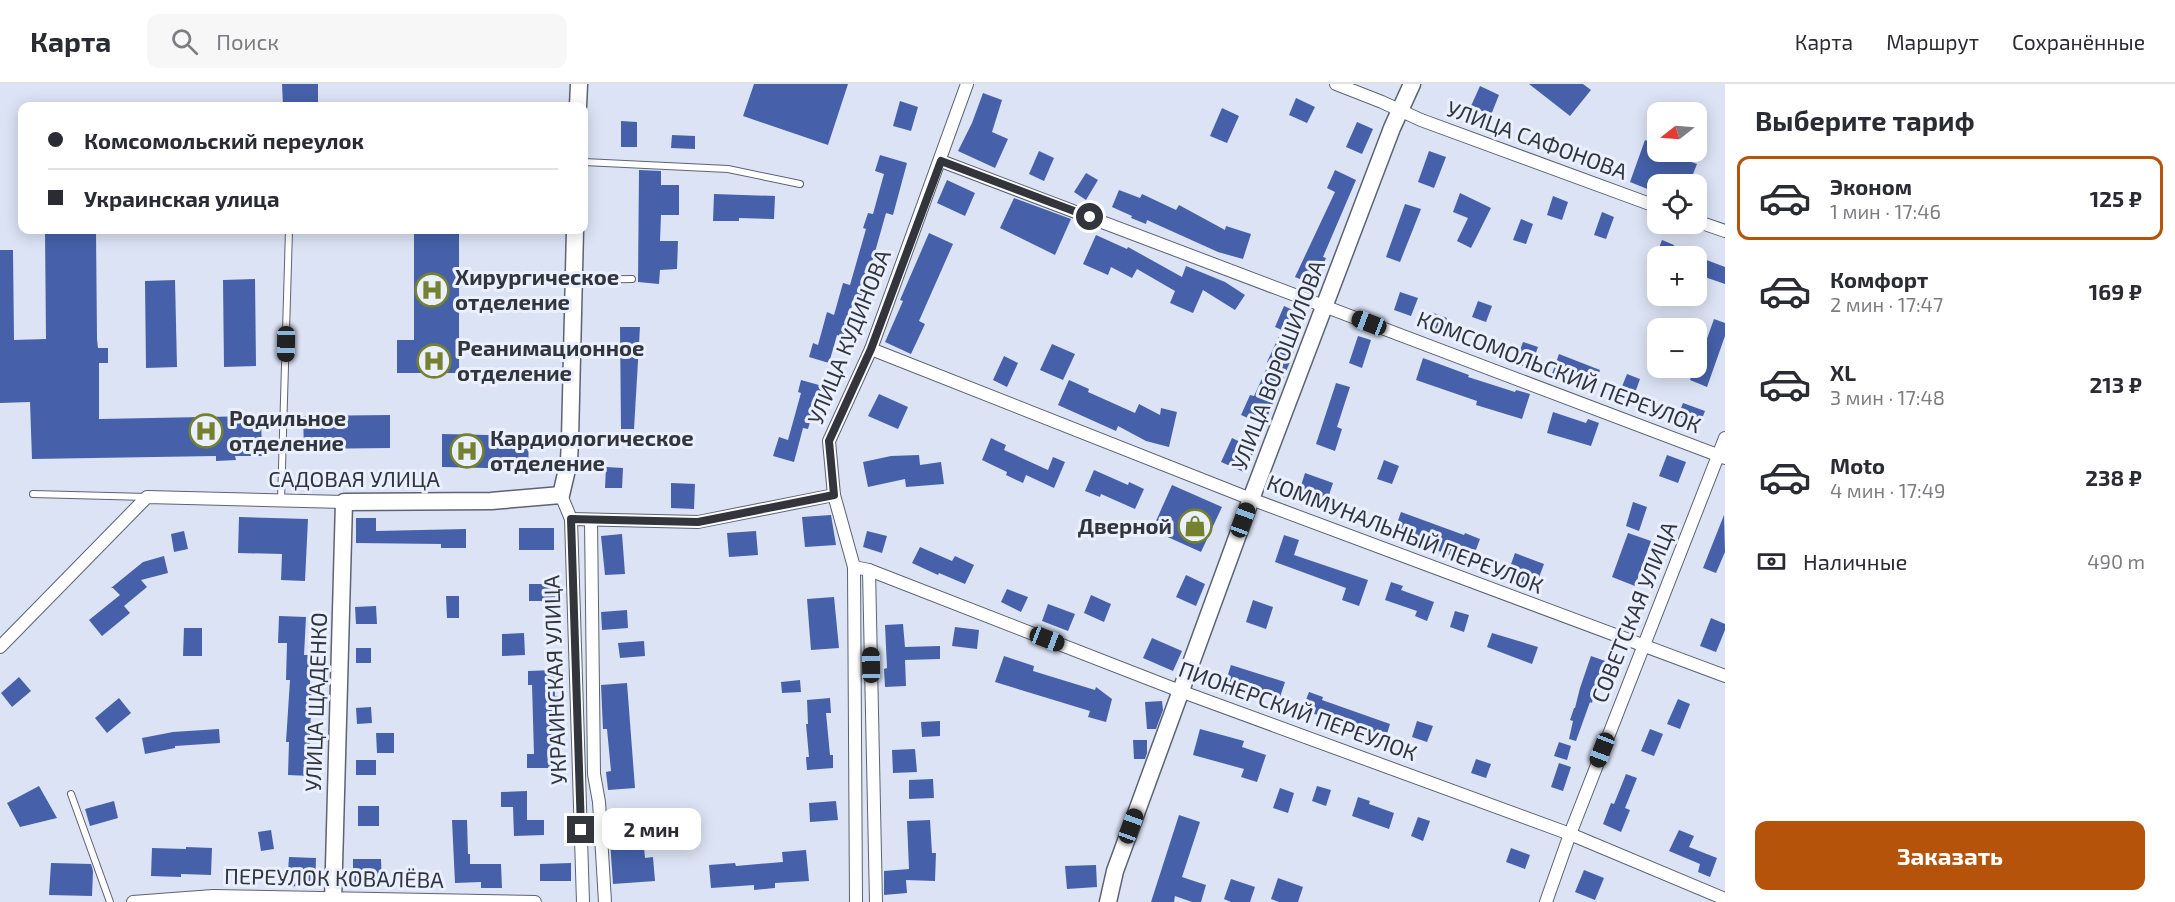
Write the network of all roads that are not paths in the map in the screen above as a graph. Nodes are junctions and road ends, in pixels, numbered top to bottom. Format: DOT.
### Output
graph roads {
  1 [pos="579,84"];
  2 [pos="967,84"];
  3 [pos="1336,84"];
  4 [pos="1412,84"];
  5 [pos="578,102"];
  6 [pos="1400,110"];
  7 [pos="941,161"];
  8 [pos="588,162"];
  9 [pos="800,184"];
  10 [pos="1647,203"];
  11 [pos="1707,225"];
  12 [pos="1725,231"];
  13 [pos="289,234"];
  14 [pos="575,234"];
  15 [pos="632,279"];
  16 [pos="574,280"];
  17 [pos="1325,306"];
  18 [pos="871,349"];
  19 [pos="1725,438"];
  20 [pos="1722,457"];
  21 [pos="33,494"];
  22 [pos="561,495"];
  23 [pos="834,495"];
  24 [pos="147,497"];
  25 [pos="1251,499"];
  26 [pos="281,501"];
  27 [pos="344,502"];
  28 [pos="571,519"];
  29 [pos="591,520"];
  30 [pos="854,567"];
  31 [pos="869,570"];
  32 [pos="1642,646"];
  33 [pos="0,647"];
  34 [pos="1725,676"];
  35 [pos="1180,691"];
  36 [pos="71,794"];
  37 [pos="1570,834"];
  38 [pos="1725,899"];
  39 [pos="333,901"];
  40 [pos="110,902"];
  41 [pos="133,902"];
  42 [pos="535,902"];
  43 [pos="583,902"];
  44 [pos="605,902"];
  45 [pos="856,902"];
  46 [pos="876,902"];
  47 [pos="1108,902"];
  48 [pos="1546,902"];
  1 -- 5 [label="street"];
  2 -- 7 [label="street, УЛИЦА КУДИНОВА"];
  3 -- 6 [label="street, УЛИЦА САФОНОВА"];
  4 -- 6 [label="street, УЛИЦА ВОРОШИЛОВА"];
  6 -- 10 [label="street, УЛИЦА САФОНОВА"];
  6 -- 17 [label="street, УЛИЦА ВОРОШИЛОВА"];
  7 -- 17 [label="street, КОМСОМОЛЬСКИЙ ПЕРЕУЛОК"];
  7 -- 18 [label="street, УЛИЦА КУДИНОВА"];
  8 -- 9 [label="lane"];
  11 -- 12 [label="street"];
  13 -- 26 [label="lane"];
  14 -- 16 [label="street"];
  15 -- 16 [label="lane"];
  16 -- 22 [label="street"];
  17 -- 20 [label="street, КОМСОМОЛЬСКИЙ ПЕРЕУЛОК"];
  17 -- 25 [label="street, УЛИЦА ВОРОШИЛОВА"];
  18 -- 23 [label="street, УЛИЦА КУДИНОВА"];
  18 -- 25 [label="street, КОММУНАЛЬНЫЙ ПЕРЕУЛОК"];
  19 -- 20 [label="street, СОВЕТСКАЯ УЛИЦА"];
  20 -- 32 [label="street, СОВЕТСКАЯ УЛИЦА"];
  21 -- 24 [label="lane"];
  22 -- 27 [label="street, САДОВАЯ УЛИЦА"];
  22 -- 28 [label="street, УКРАИНСКАЯ УЛИЦА"];
  23 -- 29 [label="street"];
  23 -- 30 [label="street, УЛИЦА КУДИНОВА"];
  24 -- 26 [label="street, САДОВАЯ УЛИЦА"];
  24 -- 33 [label="street"];
  25 -- 32 [label="street, КОММУНАЛЬНЫЙ ПЕРЕУЛОК"];
  25 -- 35 [label="street, УЛИЦА ВОРОШИЛОВА"];
  26 -- 27 [label="street, САДОВАЯ УЛИЦА"];
  27 -- 39 [label="street, УЛИЦА ЩАДЕНКО"];
  28 -- 29 [label="street"];
  28 -- 43 [label="street, УКРАИНСКАЯ УЛИЦА"];
  29 -- 44 [label="street, УКРАИНСКАЯ УЛИЦА"];
  30 -- 31 [label="street, ПИОНЕРСКИЙ ПЕРЕУЛОК"];
  30 -- 45 [label="street, УЛИЦА КУДИНОВА"];
  31 -- 35 [label="street, ПИОНЕРСКИЙ ПЕРЕУЛОК"];
  31 -- 46 [label="street"];
  32 -- 34 [label="street, КОММУНАЛЬНЫЙ ПЕРЕУЛОК"];
  32 -- 37 [label="street, СОВЕТСКАЯ УЛИЦА"];
  35 -- 37 [label="street, ПИОНЕРСКИЙ ПЕРЕУЛОК"];
  35 -- 47 [label="street, УЛИЦА ВОРОШИЛОВА"];
  36 -- 40 [label="lane"];
  37 -- 38 [label="street, ПИОНЕРСКИЙ ПЕРЕУЛОК"];
  37 -- 48 [label="street, СОВЕТСКАЯ УЛИЦА"];
  39 -- 41 [label="street, ПЕРЕУЛОК КОВАЛЁВА"];
  39 -- 42 [label="street, ПЕРЕУЛОК КОВАЛЁВА"];
}
